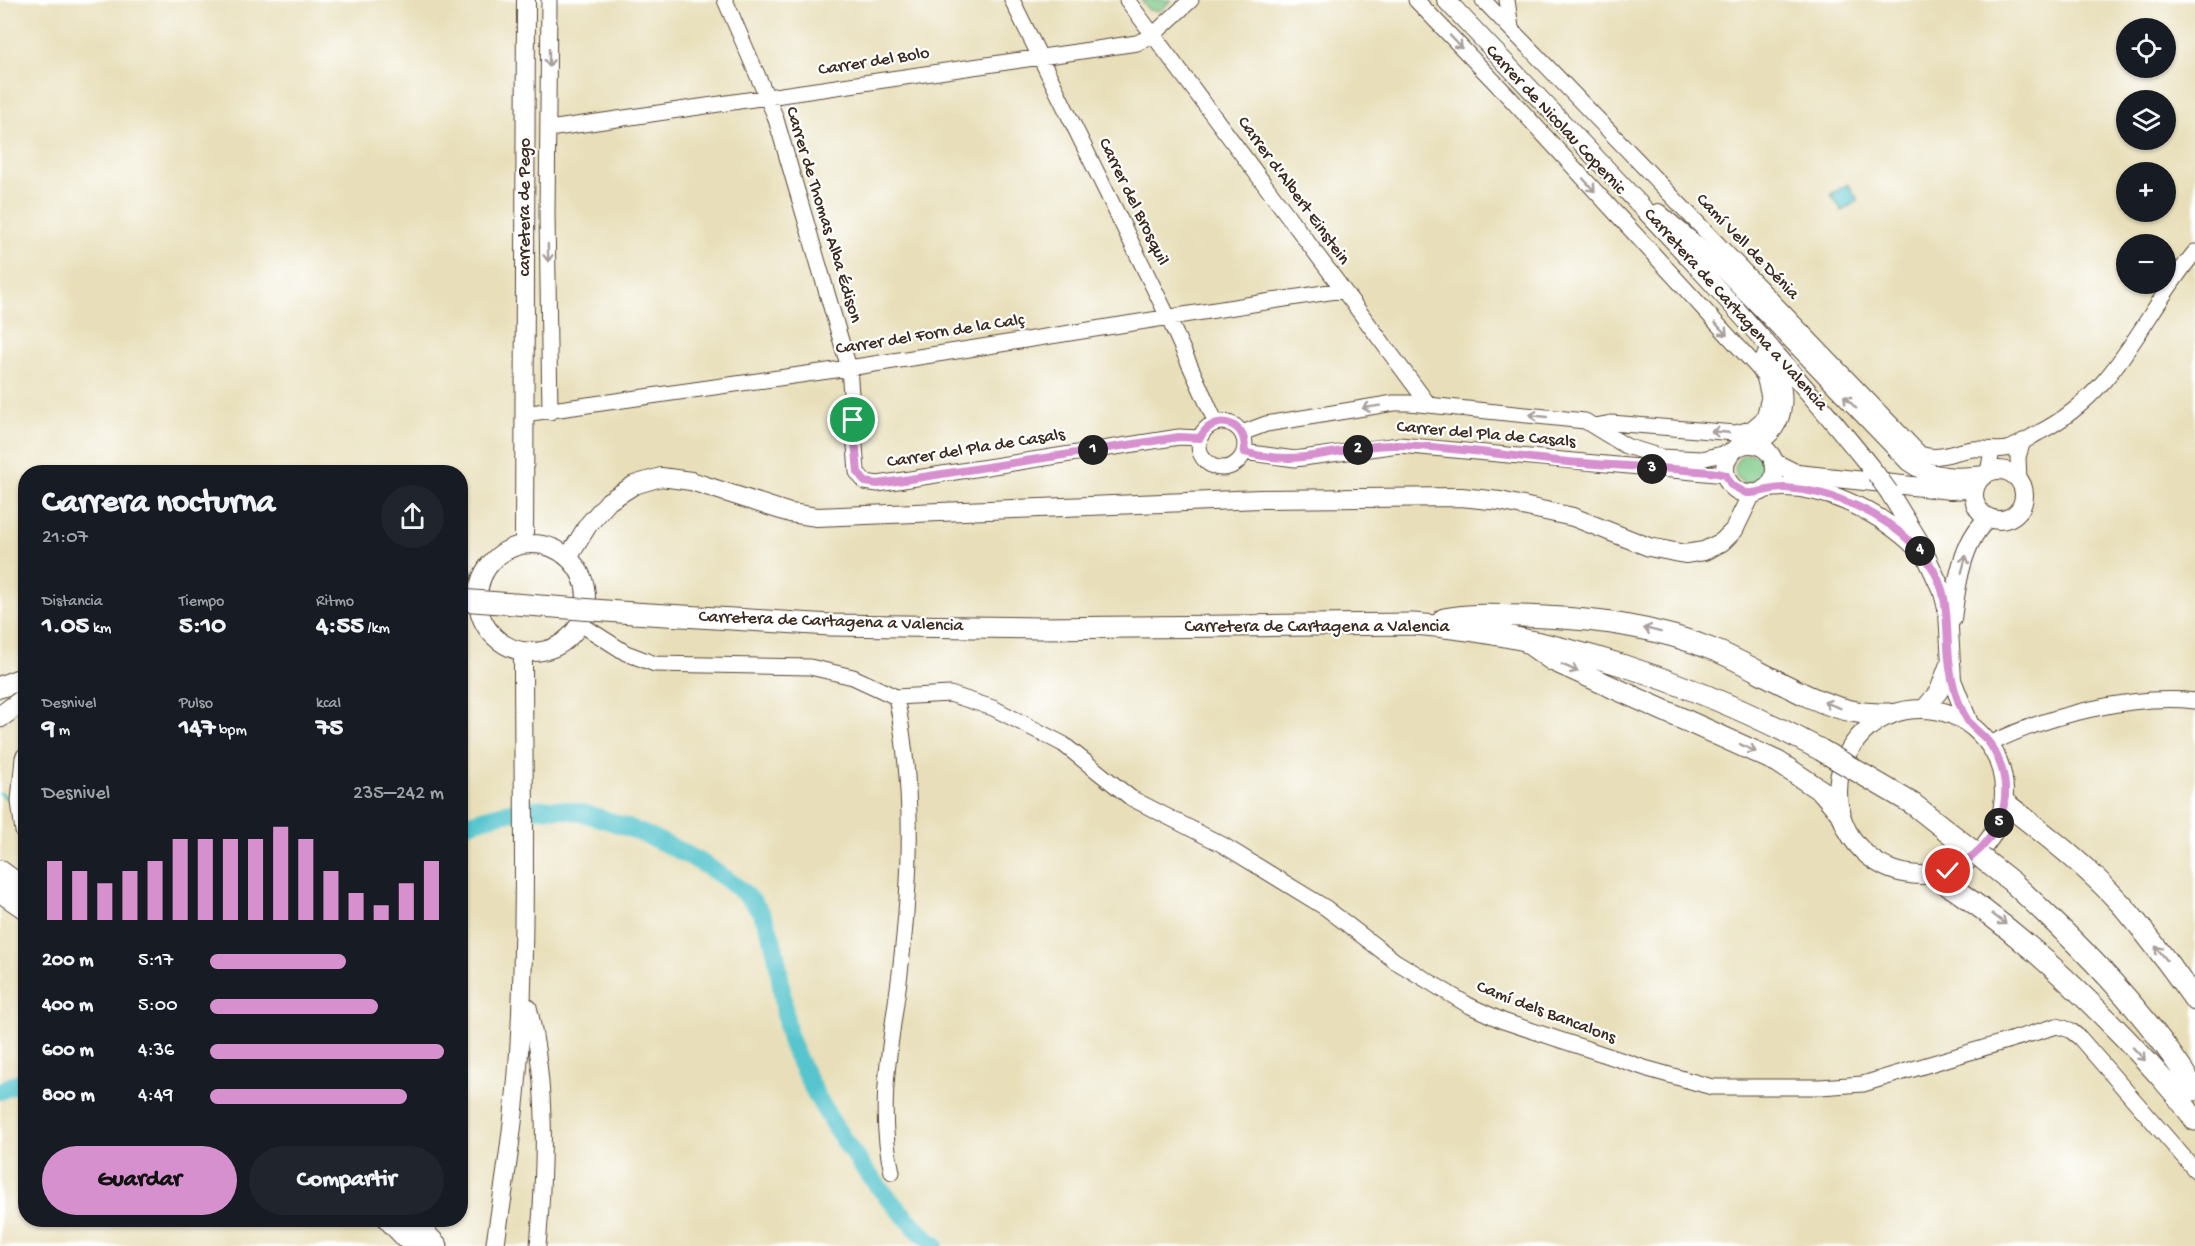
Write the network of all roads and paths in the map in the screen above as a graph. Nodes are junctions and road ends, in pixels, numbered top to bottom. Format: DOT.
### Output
graph roads {
  1 [pos="526,0"];
  2 [pos="549,0"];
  3 [pos="725,0"];
  4 [pos="1012,0"];
  5 [pos="1127,0"];
  6 [pos="1191,0"];
  7 [pos="1416,0"];
  8 [pos="1446,0"];
  9 [pos="1483,0"];
  10 [pos="1507,0"];
  11 [pos="1511,28"];
  12 [pos="1153,35"];
  13 [pos="1040,56"];
  14 [pos="766,98"];
  15 [pos="549,129"];
  16 [pos="1627,192"];
  17 [pos="2195,252"];
  18 [pos="1342,290"];
  19 [pos="1168,317"];
  20 [pos="849,368"];
  21 [pos="1429,405"];
  22 [pos="1768,409"];
  23 [pos="550,412"];
  24 [pos="524,414"];
  25 [pos="1216,423"];
  26 [pos="1595,426"];
  27 [pos="1242,433"];
  28 [pos="1200,438"];
  29 [pos="1753,444"];
  30 [pos="2016,445"];
  31 [pos="1992,450"];
  32 [pos="1244,452"];
  33 [pos="1731,452"];
  34 [pos="1773,462"];
  35 [pos="2018,472"];
  36 [pos="1797,474"];
  37 [pos="865,482"];
  38 [pos="1981,484"];
  39 [pos="1749,485"];
  40 [pos="1989,518"];
  41 [pos="524,544"];
  42 [pos="568,558"];
  43 [pos="1930,562"];
  44 [pos="468,603"];
  45 [pos="579,623"];
  46 [pos="1414,624"];
  47 [pos="1520,638"];
  48 [pos="1950,642"];
  49 [pos="524,651"];
  50 [pos="1949,662"];
  51 [pos="18,680"];
  52 [pos="0,687"];
  53 [pos="896,697"];
  54 [pos="2195,701"];
  55 [pos="18,704"];
  56 [pos="1925,708"];
  57 [pos="1889,714"];
  58 [pos="0,717"];
  59 [pos="1969,723"];
  60 [pos="1990,744"];
  61 [pos="2004,802"];
  62 [pos="1840,813"];
  63 [pos="0,871"];
  64 [pos="1933,875"];
  65 [pos="18,884"];
  66 [pos="0,891"];
  67 [pos="18,903"];
  68 [pos="2195,1000"];
  69 [pos="521,1002"];
  70 [pos="2195,1090"];
  71 [pos="2195,1120"];
  72 [pos="2195,1170"];
  73 [pos="892,1172"];
  74 [pos="396,1227"];
  75 [pos="419,1227"];
  76 [pos="414,1246"];
  77 [pos="437,1246"];
  78 [pos="495,1246"];
  79 [pos="538,1246"];
  1 -- 24 [label="main road, carretera de Pego"];
  2 -- 15 [label="street, one-way"];
  3 -- 14 [label="street, Carrer de Thomas Alba Édison"];
  4 -- 13 [label="street, Carrer del Brosquil"];
  5 -- 12 [label="street, Carrer d'Albert Einstein"];
  6 -- 12 [label="street, Carrer del Bolo"];
  7 -- 22 [label="street, Carrer de Nicolau Copernic, one-way"];
  8 -- 16 [label="main road, Carretera de Cartagena a Valencia"];
  9 -- 11 [label="street, Camí Vell de Dénia"];
  10 -- 11 [label="street"];
  11 -- 31 [label="street, Camí Vell de Dénia"];
  12 -- 13 [label="street, Carrer del Bolo"];
  12 -- 18 [label="street, Carrer d'Albert Einstein"];
  13 -- 14 [label="street, Carrer del Bolo"];
  13 -- 19 [label="street, Carrer del Brosquil"];
  14 -- 15 [label="street, Carrer del Bolo"];
  14 -- 20 [label="street, Carrer de Thomas Alba Édison"];
  15 -- 23 [label="street, one-way"];
  16 -- 29 [label="main road"];
  38 -- 16 [label="main road, one-way"];
  16 -- 43 [label="main road, Carretera de Cartagena a Valencia, bridge"];
  17 -- 30 [label="street"];
  18 -- 19 [label="street, Carrer del Forn de la Calç"];
  18 -- 21 [label="street, Carrer d'Albert Einstein"];
  19 -- 20 [label="street, Carrer del Forn de la Calç"];
  19 -- 25 [label="street, Carrer del Brosquil"];
  20 -- 23 [label="street, Carrer del Forn de la Calç"];
  20 -- 37 [label="street, Carrer de Thomas Alba Édison"];
  26 -- 21 [label="street, Carrer del Pla de Casals, one-way"];
  21 -- 27 [label="street, Carrer del Pla de Casals, one-way"];
  22 -- 26 [label="street, Carrer del Pla de Casals, one-way"];
  23 -- 24 [label="street, Carrer del Forn de la Calç"];
  24 -- 41 [label="main road, carretera de Pego"];
  25 -- 27 [label="street"];
  25 -- 28 [label="street"];
  26 -- 33 [label="street, Carrer del Pla de Casals"];
  27 -- 32 [label="street"];
  28 -- 32 [label="street"];
  28 -- 37 [label="street, Carrer del Pla de Casals"];
  29 -- 33 [label="main road"];
  29 -- 34 [label="main road"];
  30 -- 31 [label="street, Camí Vell de Dénia"];
  30 -- 35 [label="street"];
  31 -- 38 [label="street"];
  32 -- 39 [label="street, Carrer del Pla de Casals"];
  33 -- 39 [label="main road"];
  34 -- 36 [label="main road"];
  34 -- 39 [label="main road"];
  35 -- 38 [label="main road"];
  35 -- 40 [label="main road"];
  36 -- 38 [label="main road"];
  36 -- 39 [label="main road"];
  38 -- 40 [label="main road"];
  39 -- 42 [label="main road"];
  39 -- 43 [label="main road"];
  48 -- 40 [label="main road, one-way"];
  41 -- 42 [label="main road"];
  41 -- 49 [label="main road"];
  42 -- 45 [label="main road"];
  43 -- 48 [label="main road, Carretera de Cartagena a Valencia"];
  44 -- 46 [label="highway, Carretera de Cartagena a Valencia, bridge"];
  45 -- 49 [label="main road"];
  45 -- 53 [label="street"];
  46 -- 47 [label="highway, Carretera de Cartagena a Valencia"];
  57 -- 46 [label="highway, one-way"];
  47 -- 62 [label="highway, one-way"];
  47 -- 70 [label="highway, Carretera de Cartagena a Valencia, bridge"];
  48 -- 50 [label="main road, Carretera de Cartagena a Valencia"];
  49 -- 69 [label="main road"];
  50 -- 56 [label="main road, Carretera de Cartagena a Valencia"];
  50 -- 59 [label="main road, Carretera de Cartagena a Valencia"];
  51 -- 52 [label="highway"];
  53 -- 72 [label="street, Camí dels Bancalons"];
  53 -- 73 [label="street"];
  54 -- 60 [label="street"];
  55 -- 58 [label="highway"];
  56 -- 57 [label="main road"];
  56 -- 59 [label="main road"];
  57 -- 62 [label="main road"];
  59 -- 60 [label="main road"];
  60 -- 61 [label="main road"];
  61 -- 64 [label="main road"];
  68 -- 61 [label="highway, one-way"];
  62 -- 64 [label="main road"];
  63 -- 65 [label="highway"];
  64 -- 71 [label="highway, one-way"];
  66 -- 67 [label="highway"];
  69 -- 78 [label="main road"];
  69 -- 79 [label="street"];
  74 -- 76 [label="highway"];
  75 -- 77 [label="highway"];
}
